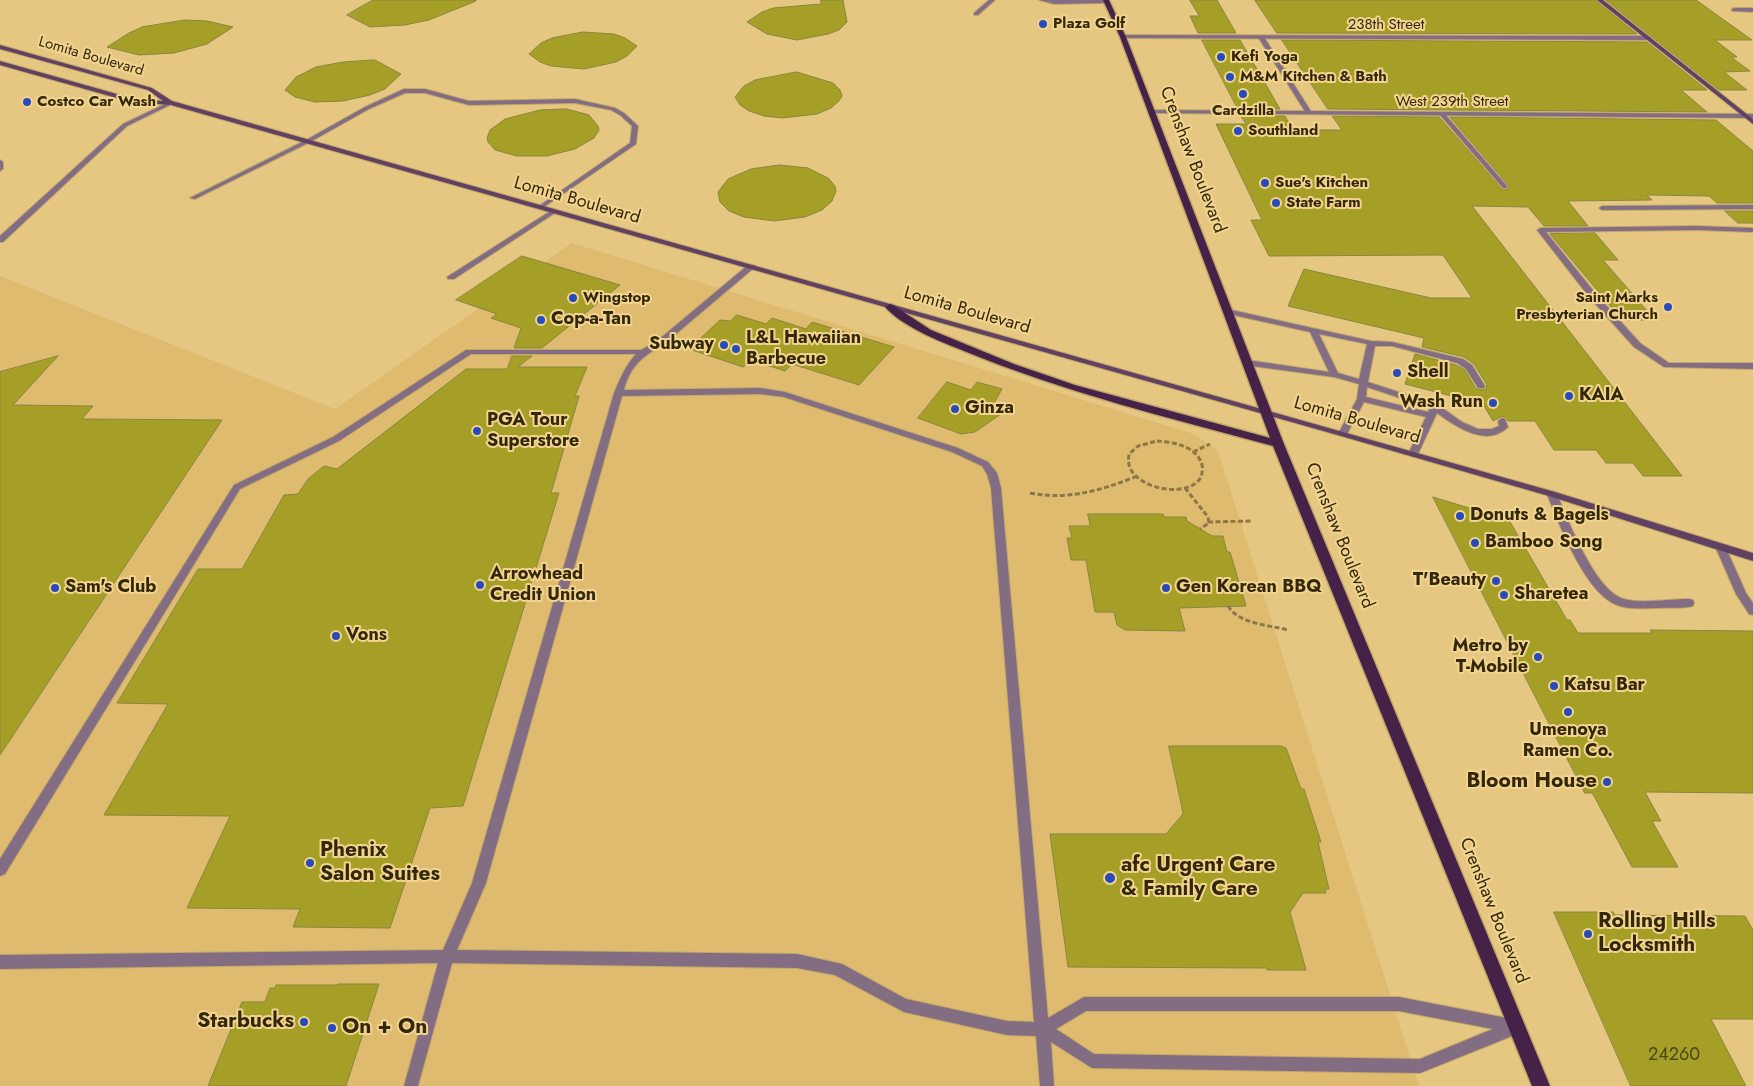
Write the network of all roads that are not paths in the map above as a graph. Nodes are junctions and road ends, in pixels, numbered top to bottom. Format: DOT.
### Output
graph roads {
  1 [pos="992,0"];
  2 [pos="1042,0"];
  3 [pos="1106,0"];
  4 [pos="1600,0"];
  5 [pos="1734,10"];
  6 [pos="1753,10"];
  7 [pos="976,14"];
  8 [pos="1123,37"];
  9 [pos="1261,37"];
  10 [pos="1648,38"];
  11 [pos="0,47"];
  12 [pos="1,64"];
  13 [pos="171,102"];
  14 [pos="1152,112"];
  15 [pos="1309,113"];
  16 [pos="1442,114"];
  17 [pos="1750,116"];
  18 [pos="1753,122"];
  19 [pos="308,142"];
  20 [pos="0,162"];
  21 [pos="0,169"];
  22 [pos="1504,187"];
  23 [pos="193,198"];
  24 [pos="542,207"];
  25 [pos="1753,207"];
  26 [pos="1602,208"];
  27 [pos="554,211"];
  28 [pos="1753,230"];
  29 [pos="0,240"];
  30 [pos="751,267"];
  31 [pos="451,277"];
  32 [pos="890,307"];
  33 [pos="1227,311"];
  34 [pos="1314,331"];
  35 [pos="1371,343"];
  36 [pos="643,352"];
  37 [pos="1247,363"];
  38 [pos="1753,366"];
  39 [pos="1335,375"];
  40 [pos="1363,383"];
  41 [pos="1481,386"];
  42 [pos="618,393"];
  43 [pos="1361,399"];
  44 [pos="1432,411"];
  45 [pos="1266,412"];
  46 [pos="1502,420"];
  47 [pos="1343,434"];
  48 [pos="1278,444"];
  49 [pos="1413,454"];
  50 [pos="1552,494"];
  51 [pos="1720,546"];
  52 [pos="1753,556"];
  53 [pos="1689,603"];
  54 [pos="1753,611"];
  55 [pos="0,870"];
  56 [pos="447,956"];
  57 [pos="0,962"];
  58 [pos="1517,1026"];
  59 [pos="1043,1029"];
  60 [pos="411,1086"];
  61 [pos="1047,1086"];
  62 [pos="1541,1086"];
  1 -- 7 [label="street"];
  2 -- 3 [label="street"];
  3 -- 8 [label="main road, Crenshaw Boulevard"];
  4 -- 10 [label="main road"];
  5 -- 6 [label="street"];
  8 -- 9 [label="street, 238th Street"];
  8 -- 14 [label="main road, Crenshaw Boulevard"];
  9 -- 10 [label="street, 238th Street"];
  9 -- 15 [label="street"];
  10 -- 17 [label="main road"];
  11 -- 13 [label="main road, Lomita Boulevard"];
  12 -- 13 [label="main road, Lomita Boulevard"];
  13 -- 19 [label="main road, Lomita Boulevard"];
  13 -- 29 [label="street"];
  14 -- 15 [label="street, West 239th Street"];
  14 -- 33 [label="main road, Crenshaw Boulevard"];
  15 -- 16 [label="street, West 239th Street"];
  16 -- 17 [label="street, West 239th Street"];
  16 -- 22 [label="street"];
  17 -- 18 [label="main road"];
  19 -- 23 [label="street"];
  19 -- 24 [label="main road, Lomita Boulevard"];
  19 -- 24 [label="street"];
  20 -- 21 [label="street"];
  24 -- 27 [label="main road, Lomita Boulevard"];
  25 -- 26 [label="street"];
  27 -- 30 [label="main road, Lomita Boulevard"];
  27 -- 31 [label="street"];
  28 -- 38 [label="street"];
  30 -- 32 [label="main road, Lomita Boulevard"];
  30 -- 36 [label="street"];
  32 -- 45 [label="main road, Lomita Boulevard"];
  32 -- 48 [label="main road"];
  33 -- 34 [label="street"];
  33 -- 37 [label="main road, Crenshaw Boulevard"];
  34 -- 35 [label="street"];
  34 -- 39 [label="street"];
  35 -- 40 [label="street"];
  35 -- 41 [label="street"];
  36 -- 42 [label="street"];
  36 -- 55 [label="street"];
  37 -- 39 [label="street"];
  37 -- 45 [label="main road, Crenshaw Boulevard"];
  39 -- 40 [label="street"];
  40 -- 43 [label="street"];
  40 -- 44 [label="street"];
  42 -- 56 [label="street"];
  42 -- 59 [label="street"];
  43 -- 44 [label="street"];
  43 -- 47 [label="street"];
  44 -- 46 [label="street"];
  44 -- 49 [label="street"];
  45 -- 47 [label="main road, Lomita Boulevard"];
  45 -- 48 [label="main road, Crenshaw Boulevard"];
  47 -- 49 [label="main road, Lomita Boulevard"];
  48 -- 58 [label="main road, Crenshaw Boulevard"];
  49 -- 50 [label="main road, Lomita Boulevard"];
  50 -- 51 [label="main road, Lomita Boulevard"];
  50 -- 53 [label="street"];
  51 -- 52 [label="main road, Lomita Boulevard"];
  51 -- 54 [label="street"];
  56 -- 57 [label="street"];
  56 -- 59 [label="street"];
  56 -- 60 [label="street"];
  58 -- 59 [label="street"];
  58 -- 59 [label="street"];
  58 -- 62 [label="main road, Crenshaw Boulevard"];
  59 -- 61 [label="street"];
}
